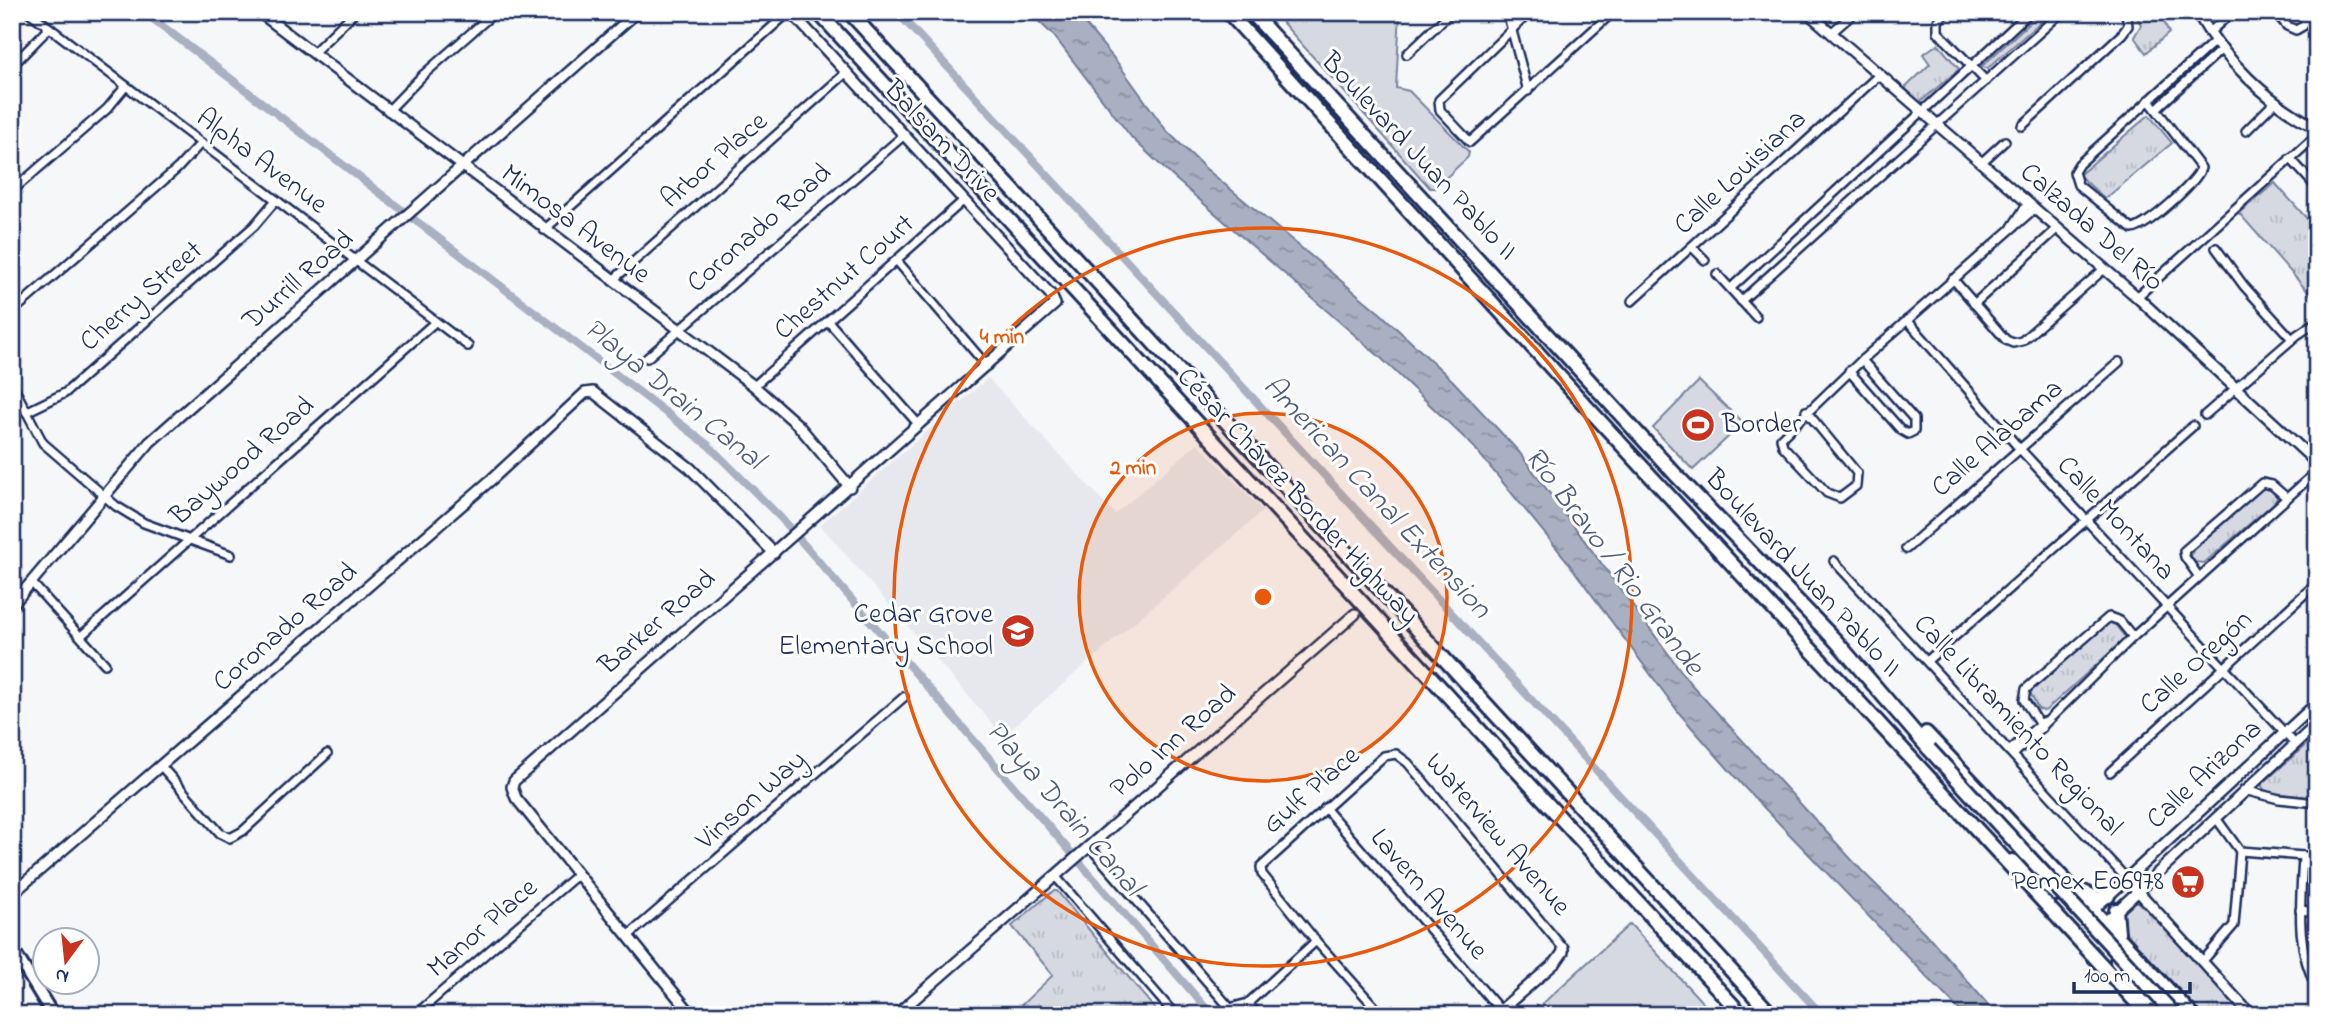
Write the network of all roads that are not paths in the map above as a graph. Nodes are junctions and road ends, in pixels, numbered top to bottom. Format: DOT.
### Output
graph roads {
  1 [pos="29,12"];
  2 [pos="259,12"];
  3 [pos="355,12"];
  4 [pos="495,12"];
  5 [pos="637,12"];
  6 [pos="790,12"];
  7 [pos="818,12"];
  8 [pos="849,12"];
  9 [pos="1251,12"];
  10 [pos="1451,12"];
  11 [pos="1507,12"];
  12 [pos="1530,12"];
  13 [pos="1613,12"];
  14 [pos="1807,12"];
  15 [pos="1855,12"];
  16 [pos="1946,12"];
  17 [pos="2030,12"];
  18 [pos="2062,12"];
  19 [pos="2126,12"];
  20 [pos="2197,12"];
  21 [pos="2232,12"];
  22 [pos="2275,12"];
  23 [pos="2309,12"];
  24 [pos="1229,14"];
  25 [pos="49,28"];
  26 [pos="1511,30"];
  27 [pos="1831,33"];
  28 [pos="2213,36"];
  29 [pos="2223,48"];
  30 [pos="313,53"];
  31 [pos="1407,54"];
  32 [pos="1971,65"];
  33 [pos="12,66"];
  34 [pos="847,72"];
  35 [pos="1879,75"];
  36 [pos="1986,81"];
  37 [pos="125,86"];
  38 [pos="1528,91"];
  39 [pos="2149,100"];
  40 [pos="2274,103"];
  41 [pos="2156,108"];
  42 [pos="388,111"];
  43 [pos="1920,111"];
  44 [pos="1937,125"];
  45 [pos="2022,126"];
  46 [pos="2317,128"];
  47 [pos="2246,131"];
  48 [pos="2317,135"];
  49 [pos="903,136"];
  50 [pos="2005,141"];
  51 [pos="201,143"];
  52 [pos="2290,158"];
  53 [pos="1981,163"];
  54 [pos="462,168"];
  55 [pos="2317,187"];
  56 [pos="12,191"];
  57 [pos="1832,194"];
  58 [pos="276,200"];
  59 [pos="963,201"];
  60 [pos="1844,206"];
  61 [pos="2031,206"];
  62 [pos="544,229"];
  63 [pos="2057,229"];
  64 [pos="1692,247"];
  65 [pos="2216,248"];
  66 [pos="1705,260"];
  67 [pos="356,261"];
  68 [pos="897,261"];
  69 [pos="2103,270"];
  70 [pos="1717,274"];
  71 [pos="1953,279"];
  72 [pos="612,281"];
  73 [pos="1731,288"];
  74 [pos="2137,296"];
  75 [pos="1632,301"];
  76 [pos="1741,301"];
  77 [pos="1055,304"];
  78 [pos="1974,304"];
  79 [pos="12,312"];
  80 [pos="1756,317"];
  81 [pos="1907,320"];
  82 [pos="435,321"];
  83 [pos="828,321"];
  84 [pos="2315,323"];
  85 [pos="677,331"];
  86 [pos="2292,339"];
  87 [pos="468,346"];
  88 [pos="647,358"];
  89 [pos="1862,360"];
  90 [pos="2119,362"];
  91 [pos="987,366"];
  92 [pos="1849,372"];
  93 [pos="12,384"];
  94 [pos="754,386"];
  95 [pos="2237,388"];
  96 [pos="1806,411"];
  97 [pos="26,412"];
  98 [pos="2205,415"];
  99 [pos="919,425"];
  100 [pos="2193,426"];
  101 [pos="2317,446"];
  102 [pos="2020,448"];
  103 [pos="2308,455"];
  104 [pos="2317,463"];
  105 [pos="2317,471"];
  106 [pos="850,487"];
  107 [pos="102,495"];
  108 [pos="2287,498"];
  109 [pos="2088,521"];
  110 [pos="186,539"];
  111 [pos="1906,549"];
  112 [pos="774,553"];
  113 [pos="230,555"];
  114 [pos="1834,561"];
  115 [pos="2199,577"];
  116 [pos="33,583"];
  117 [pos="2315,588"];
  118 [pos="12,605"];
  119 [pos="2168,607"];
  120 [pos="1355,614"];
  121 [pos="80,636"];
  122 [pos="2133,637"];
  123 [pos="1836,641"];
  124 [pos="1927,661"];
  125 [pos="105,664"];
  126 [pos="2223,667"];
  127 [pos="904,697"];
  128 [pos="2317,703"];
  129 [pos="2317,723"];
  130 [pos="2042,724"];
  131 [pos="2284,733"];
  132 [pos="2295,744"];
  133 [pos="2011,753"];
  134 [pos="327,754"];
  135 [pos="1396,754"];
  136 [pos="161,766"];
  137 [pos="2110,772"];
  138 [pos="2244,790"];
  139 [pos="2317,803"];
  140 [pos="1325,808"];
  141 [pos="2216,818"];
  142 [pos="1088,849"];
  143 [pos="2240,851"];
  144 [pos="2002,856"];
  145 [pos="2303,856"];
  146 [pos="2317,857"];
  147 [pos="578,874"];
  148 [pos="1055,877"];
  149 [pos="2126,878"];
  150 [pos="2068,882"];
  151 [pos="2136,890"];
  152 [pos="12,894"];
  153 [pos="2108,895"];
  154 [pos="2116,910"];
  155 [pos="2300,910"];
  156 [pos="2317,912"];
  157 [pos="2097,917"];
  158 [pos="628,936"];
  159 [pos="2122,940"];
  160 [pos="1316,941"];
  161 [pos="1563,947"];
  162 [pos="12,948"];
  163 [pos="2202,962"];
  164 [pos="2317,988"];
  165 [pos="1248,1003"];
  166 [pos="1497,1012"];
  167 [pos="53,1015"];
  168 [pos="415,1015"];
  169 [pos="692,1015"];
  170 [pos="896,1015"];
  171 [pos="1175,1015"];
  172 [pos="1258,1015"];
  173 [pos="1382,1015"];
  174 [pos="1742,1015"];
  175 [pos="1772,1015"];
  176 [pos="2148,1015"];
  177 [pos="2160,1015"];
  178 [pos="2175,1015"];
  179 [pos="2192,1015"];
  180 [pos="2251,1015"];
  1 -- 25 [label="street, Alpha Avenue"];
  2 -- 30 [label="street, Mimosa Avenue"];
  3 -- 30 [label="street"];
  4 -- 42 [label="street"];
  5 -- 54 [label="street, Durrill Road"];
  6 -- 34 [label="street, Balsam Drive"];
  6 -- 62 [label="street"];
  7 -- 174 [label="highway, César Chávez Border Highway"];
  8 -- 175 [label="highway, César Chávez Border Highway"];
  9 -- 123 [label="highway, Boulevard Juan Pablo II"];
  10 -- 31 [label="street"];
  11 -- 26 [label="street"];
  12 -- 26 [label="street"];
  13 -- 38 [label="street"];
  14 -- 27 [label="street, Calzada Del Río"];
  15 -- 27 [label="street"];
  16 -- 32 [label="street"];
  17 -- 32 [label="street"];
  18 -- 36 [label="street"];
  19 -- 45 [label="street"];
  20 -- 28 [label="street"];
  21 -- 28 [label="street"];
  22 -- 23 [label="street"];
  24 -- 144 [label="highway, Boulevard Juan Pablo II"];
  25 -- 33 [label="street"];
  25 -- 37 [label="street, Alpha Avenue"];
  26 -- 38 [label="street"];
  26 -- 38 [label="street"];
  27 -- 35 [label="street, Calzada Del Río"];
  28 -- 29 [label="street"];
  28 -- 39 [label="street"];
  29 -- 40 [label="street"];
  29 -- 41 [label="street"];
  30 -- 42 [label="street, Mimosa Avenue"];
  32 -- 36 [label="street"];
  32 -- 43 [label="street"];
  34 -- 49 [label="street, Balsam Drive"];
  34 -- 72 [label="street, Arbor Place"];
  35 -- 43 [label="street, Calzada Del Río"];
  35 -- 64 [label="street, Calle Louisiana"];
  36 -- 44 [label="street"];
  37 -- 51 [label="street, Alpha Avenue"];
  37 -- 56 [label="street"];
  39 -- 41 [label="street"];
  39 -- 41 [label="street"];
  40 -- 46 [label="street"];
  40 -- 47 [label="street"];
  42 -- 54 [label="street, Mimosa Avenue"];
  43 -- 44 [label="street, Calzada Del Río"];
  43 -- 57 [label="street"];
  44 -- 53 [label="street, Calzada Del Río"];
  44 -- 60 [label="street"];
  48 -- 52 [label="street"];
  49 -- 59 [label="street, Balsam Drive"];
  49 -- 85 [label="street, Coronado Road"];
  50 -- 53 [label="street"];
  51 -- 58 [label="street, Alpha Avenue"];
  51 -- 79 [label="street"];
  52 -- 55 [label="street"];
  52 -- 74 [label="street"];
  53 -- 61 [label="street, Calzada Del Río"];
  54 -- 62 [label="street, Mimosa Avenue"];
  54 -- 67 [label="street, Durrill Road"];
  57 -- 60 [label="street"];
  57 -- 73 [label="street"];
  58 -- 67 [label="street, Alpha Avenue"];
  58 -- 97 [label="street, Cherry Street"];
  59 -- 68 [label="street, Chestnut Court"];
  59 -- 77 [label="street, Balsam Drive"];
  60 -- 76 [label="street"];
  61 -- 63 [label="street, Calzada Del Río"];
  61 -- 71 [label="street"];
  62 -- 72 [label="street, Mimosa Avenue"];
  63 -- 69 [label="street, Calzada Del Río"];
  63 -- 78 [label="street"];
  64 -- 66 [label="street"];
  64 -- 75 [label="street, Calle Louisiana"];
  65 -- 86 [label="street"];
  67 -- 82 [label="street, Alpha Avenue"];
  67 -- 107 [label="street, Durrill Road"];
  68 -- 83 [label="street, Chestnut Court"];
  68 -- 91 [label="street"];
  69 -- 74 [label="street, Calzada Del Río"];
  69 -- 78 [label="street"];
  70 -- 73 [label="street"];
  71 -- 78 [label="street"];
  71 -- 81 [label="street"];
  72 -- 85 [label="street, Mimosa Avenue"];
  73 -- 76 [label="street"];
  74 -- 95 [label="street, Calzada Del Río"];
  76 -- 80 [label="street"];
  77 -- 91 [label="street, Barker Road"];
  81 -- 89 [label="street"];
  81 -- 102 [label="street, Calle Montana"];
  82 -- 87 [label="street, Alpha Avenue"];
  82 -- 110 [label="street, Baywood Road"];
  83 -- 94 [label="street, Chestnut Court"];
  83 -- 99 [label="street"];
  84 -- 86 [label="street"];
  85 -- 88 [label="street, Coronado Road"];
  85 -- 94 [label="street, Mimosa Avenue"];
  86 -- 95 [label="street"];
  89 -- 92 [label="street"];
  89 -- 92 [label="street"];
  90 -- 102 [label="street, Calle Alabama"];
  91 -- 99 [label="street, Barker Road"];
  92 -- 96 [label="street"];
  93 -- 97 [label="street"];
  94 -- 106 [label="street, Mimosa Avenue"];
  95 -- 98 [label="street"];
  95 -- 103 [label="street, Calzada Del Río"];
  96 -- 96 [label="street"];
  97 -- 107 [label="street"];
  99 -- 106 [label="street, Barker Road"];
  100 -- 109 [label="street"];
  101 -- 103 [label="street"];
  102 -- 109 [label="street, Calle Montana"];
  102 -- 111 [label="street, Calle Alabama"];
  103 -- 104 [label="street, Calzada Del Río"];
  105 -- 108 [label="street"];
  106 -- 112 [label="street, Barker Road"];
  107 -- 110 [label="street"];
  107 -- 116 [label="street, Durrill Road"];
  108 -- 115 [label="street"];
  108 -- 115 [label="street"];
  109 -- 119 [label="street, Calle Montana"];
  109 -- 124 [label="street"];
  110 -- 113 [label="street"];
  110 -- 121 [label="street, Baywood Road"];
  112 -- 136 [label="street, Coronado Road"];
  112 -- 147 [label="street, Barker Road"];
  114 -- 124 [label="street, Calle Libramiento Regional"];
  115 -- 119 [label="street"];
  116 -- 118 [label="street, Durrill Road"];
  116 -- 121 [label="street"];
  117 -- 126 [label="street, Calle Oregón"];
  119 -- 122 [label="street"];
  119 -- 126 [label="street, Calle Montana"];
  120 -- 142 [label="street, Polo Inn Road"];
  121 -- 125 [label="street"];
  122 -- 130 [label="street"];
  122 -- 130 [label="street"];
  123 -- 150 [label="highway"];
  123 -- 178 [label="highway, Boulevard Juan Pablo II, bridge"];
  124 -- 133 [label="street, Calle Libramiento Regional"];
  126 -- 131 [label="street, Calle Montana"];
  126 -- 137 [label="street, Calle Oregón"];
  127 -- 158 [label="street, Vinson Way"];
  128 -- 131 [label="street, Calle Arizona"];
  129 -- 132 [label="street, Calle Arizona"];
  130 -- 133 [label="street"];
  131 -- 132 [label="street, Calle Montana"];
  131 -- 149 [label="street, Calle Arizona"];
  132 -- 138 [label="street, Calle Arizona"];
  133 -- 149 [label="street, Calle Libramiento Regional"];
  134 -- 136 [label="street"];
  135 -- 140 [label="street, Gulf Place"];
  135 -- 161 [label="street, Waterview Avenue"];
  136 -- 152 [label="street, Coronado Road"];
  138 -- 139 [label="street"];
  138 -- 141 [label="street, Calle Arizona"];
  140 -- 160 [label="street, Gulf Place"];
  140 -- 166 [label="street, Lavern Avenue"];
  141 -- 143 [label="street"];
  141 -- 151 [label="street, Calle Arizona"];
  142 -- 148 [label="street, Polo Inn Road"];
  142 -- 165 [label="street"];
  143 -- 145 [label="street"];
  143 -- 163 [label="street"];
  144 -- 157 [label="highway"];
  144 -- 176 [label="highway, Boulevard Juan Pablo II"];
  145 -- 146 [label="street"];
  145 -- 155 [label="street"];
  147 -- 158 [label="street, Barker Road"];
  147 -- 168 [label="street, Manor Place"];
  148 -- 170 [label="street, Polo Inn Road"];
  148 -- 171 [label="street"];
  149 -- 151 [label="street, Calle Libramiento Regional"];
  149 -- 153 [label="street, Calle Arizona"];
  150 -- 153 [label="highway"];
  150 -- 157 [label="highway"];
  151 -- 154 [label="street, Calle Arizona"];
  151 -- 163 [label="street, Calle Libramiento Regional"];
  153 -- 157 [label="street, Calle Arizona"];
  154 -- 157 [label="street, Calle Arizona"];
  154 -- 159 [label="highway"];
  155 -- 156 [label="street"];
  155 -- 164 [label="street"];
  157 -- 159 [label="highway"];
  157 -- 177 [label="highway"];
  158 -- 169 [label="street, Barker Road"];
  159 -- 179 [label="highway"];
  160 -- 165 [label="street"];
  160 -- 173 [label="street"];
  161 -- 166 [label="street"];
  162 -- 167 [label="main road"];
  163 -- 180 [label="street, Calle Libramiento Regional"];
  165 -- 172 [label="street"];
}
